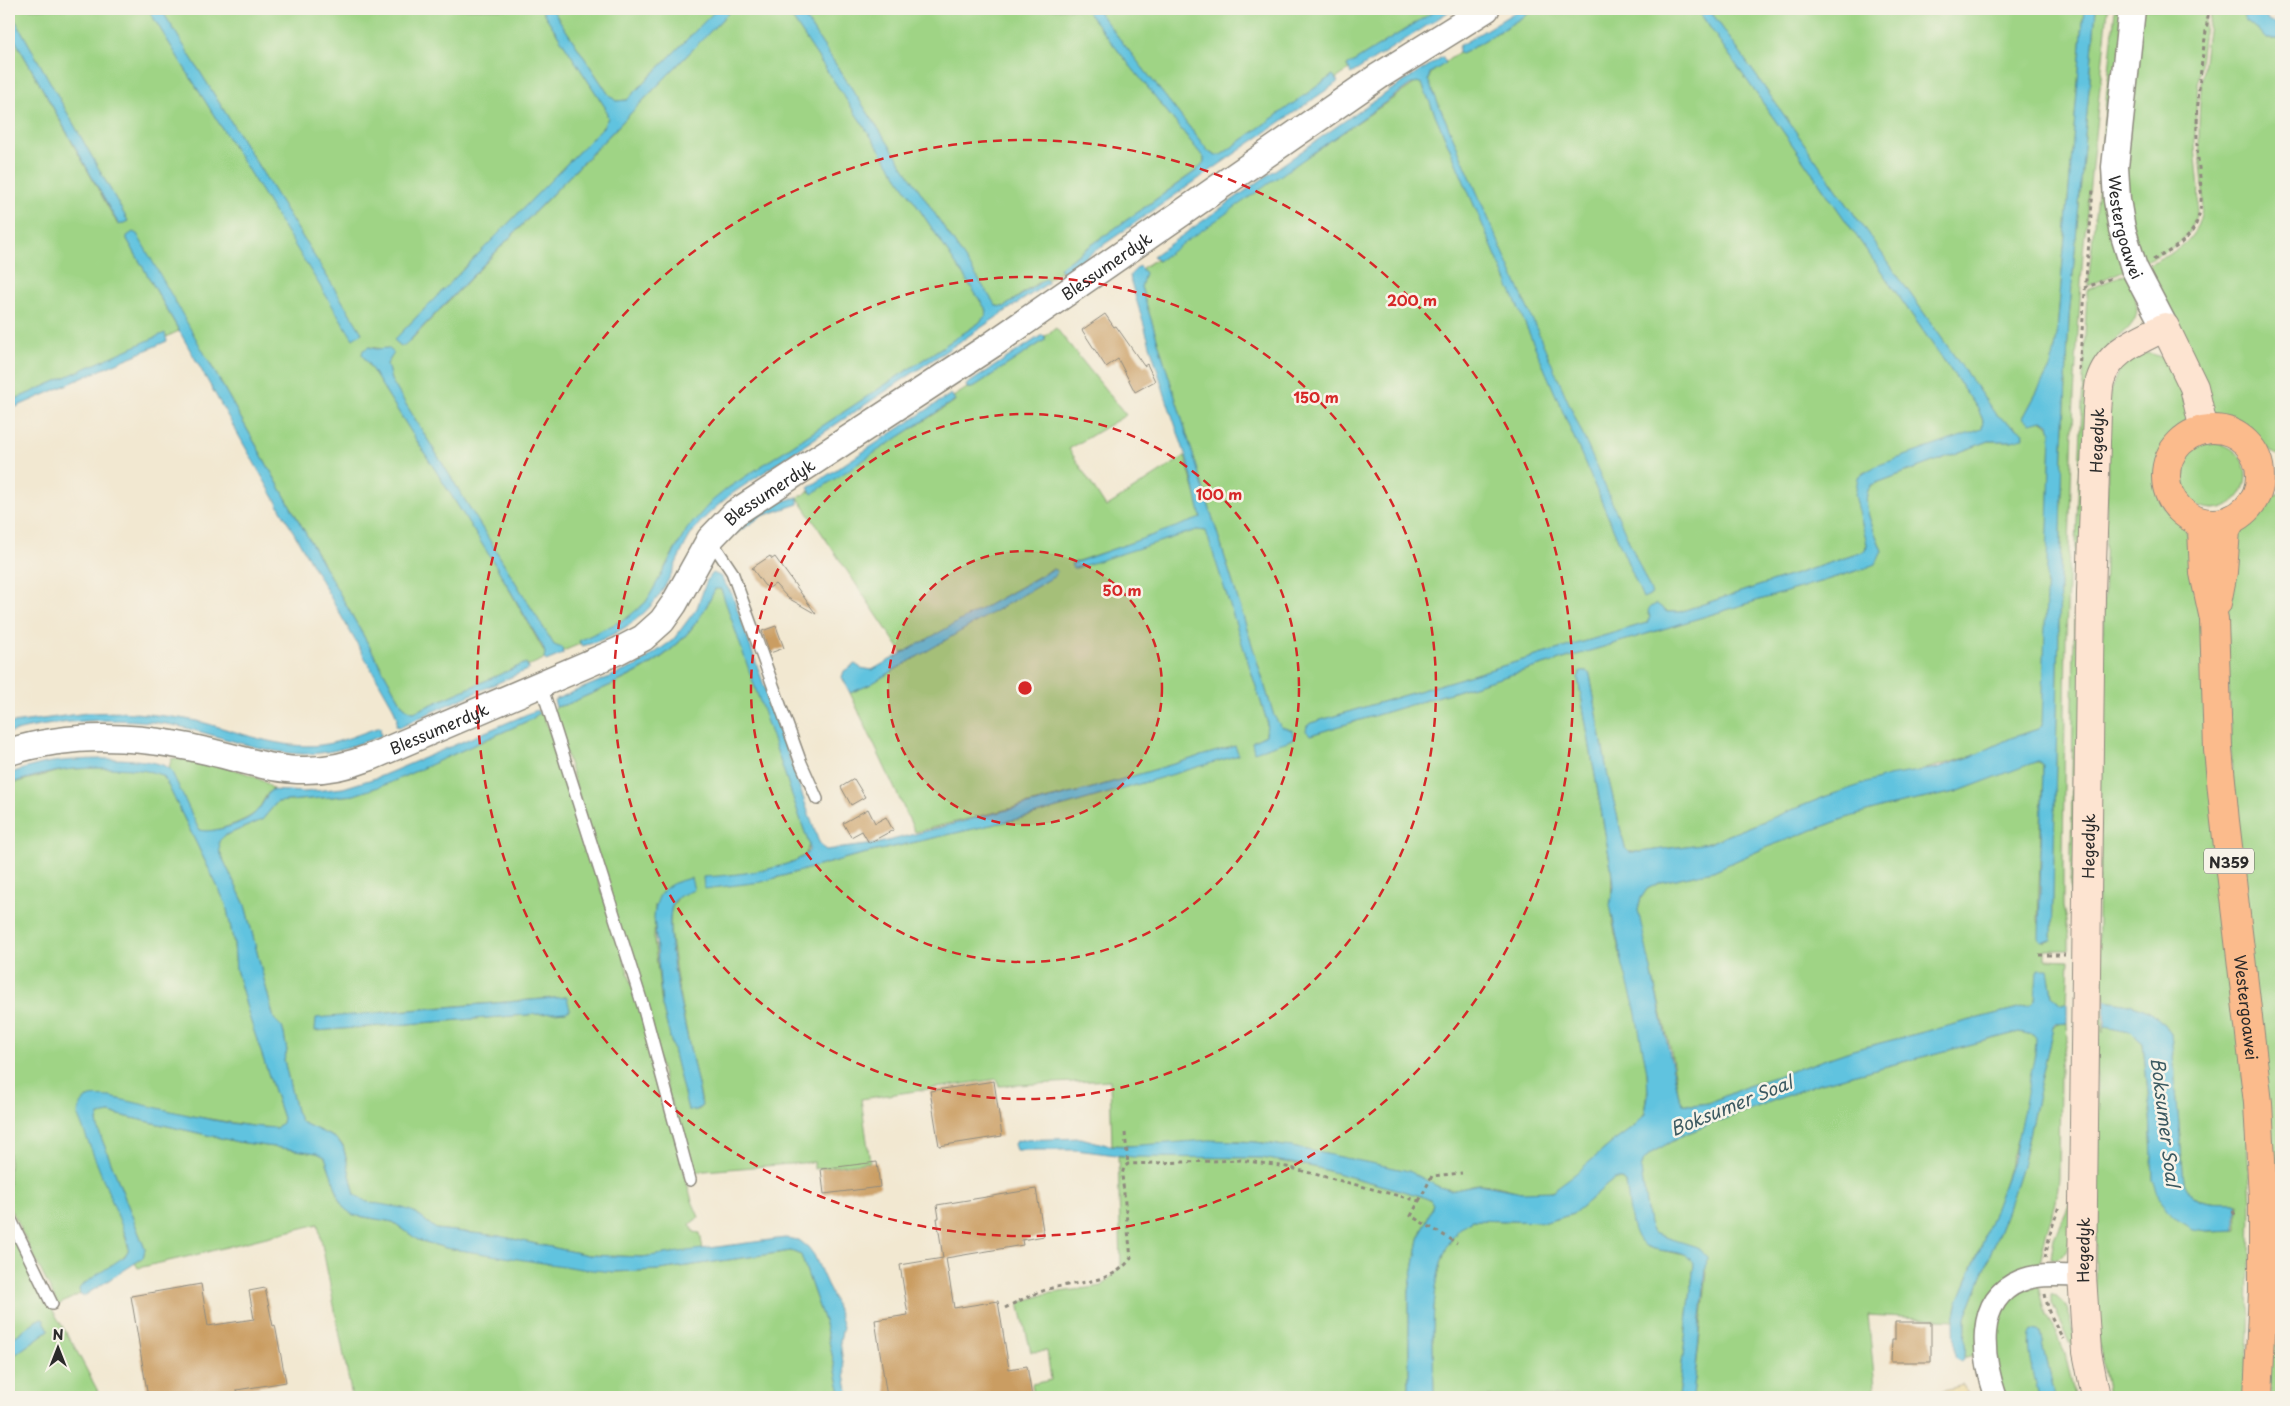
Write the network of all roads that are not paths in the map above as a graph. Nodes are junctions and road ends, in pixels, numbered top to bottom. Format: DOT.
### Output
graph roads {
  1 [pos="1486,9"];
  2 [pos="2132,9"];
  3 [pos="2165,327"];
  4 [pos="2204,430"];
  5 [pos="2256,456"];
  6 [pos="2281,464"];
  7 [pos="2269,490"];
  8 [pos="2232,519"];
  9 [pos="2196,520"];
  10 [pos="710,538"];
  11 [pos="2214,619"];
  12 [pos="541,685"];
  13 [pos="9,752"];
  14 [pos="817,798"];
  15 [pos="690,1180"];
  16 [pos="9,1216"];
  17 [pos="2082,1276"];
  18 [pos="52,1304"];
  19 [pos="1996,1397"];
  20 [pos="2096,1397"];
  21 [pos="2258,1397"];
  1 -- 10 [label="street, Blessumerdyk"];
  2 -- 3 [label="street, Westergoawei"];
  3 -- 4 [label="main road, Westergoawei"];
  3 -- 17 [label="main road, Hegedyk"];
  4 -- 5 [label="highway"];
  4 -- 9 [label="highway"];
  5 -- 6 [label="highway"];
  5 -- 7 [label="highway"];
  7 -- 8 [label="highway"];
  8 -- 9 [label="highway"];
  8 -- 11 [label="highway, Westergoawei / N359"];
  9 -- 11 [label="highway, Westergoawei / N359"];
  10 -- 12 [label="street, Blessumerdyk"];
  10 -- 14 [label="lane"];
  11 -- 21 [label="highway, Westergoawei / N359"];
  12 -- 13 [label="street, Blessumerdyk"];
  12 -- 15 [label="lane"];
  16 -- 18 [label="lane"];
  17 -- 19 [label="street"];
  17 -- 20 [label="main road, Hegedyk"];
}
